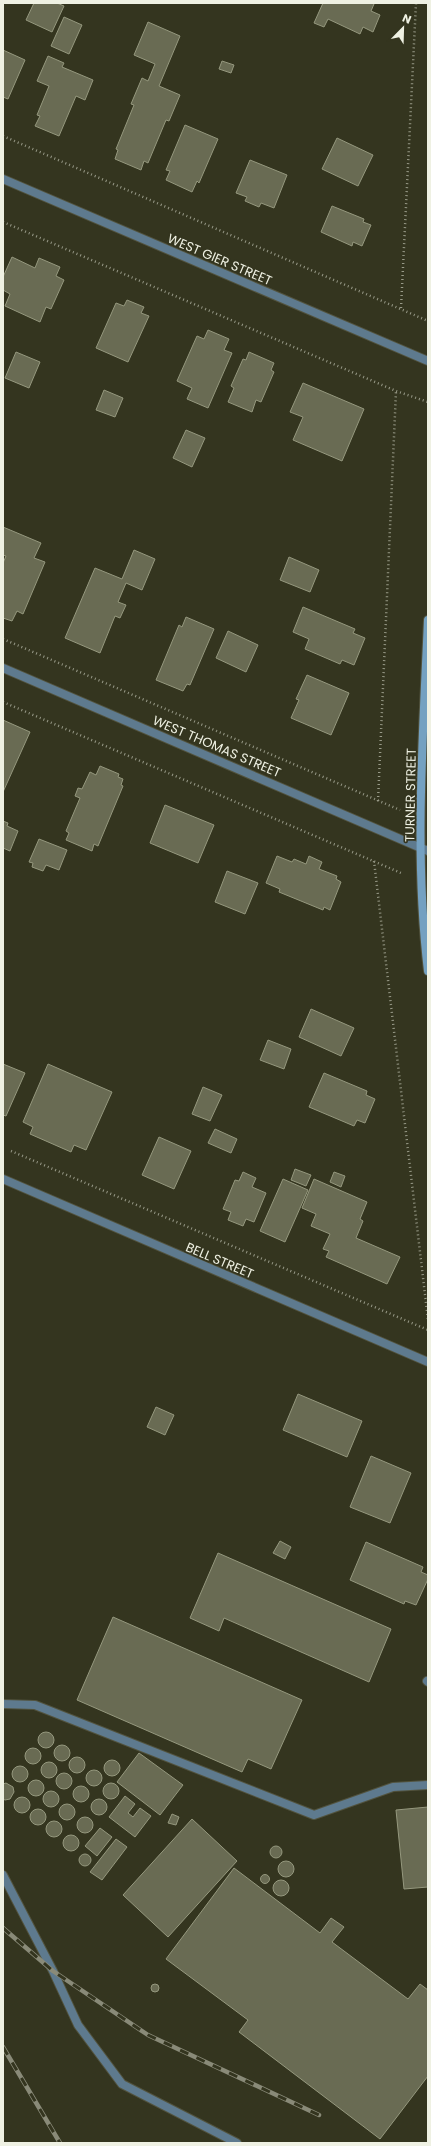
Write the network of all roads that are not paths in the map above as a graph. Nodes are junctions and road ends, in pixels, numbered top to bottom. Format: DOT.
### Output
graph roads {
  1 [pos="3,179"];
  2 [pos="428,361"];
  3 [pos="428,620"];
  4 [pos="3,668"];
  5 [pos="424,849"];
  6 [pos="428,971"];
  7 [pos="3,1179"];
  8 [pos="428,1362"];
  9 [pos="3,1704"];
  10 [pos="428,1784"];
  11 [pos="3,1875"];
  12 [pos="237,2143"];
  1 -- 2 [label="street, WEST GIER STREET"];
  3 -- 5 [label="street, TURNER STREET"];
  4 -- 5 [label="street, WEST THOMAS STREET"];
  5 -- 6 [label="street, TURNER STREET"];
  7 -- 8 [label="street, BELL STREET"];
  9 -- 10 [label="street"];
  11 -- 12 [label="street"];
}
